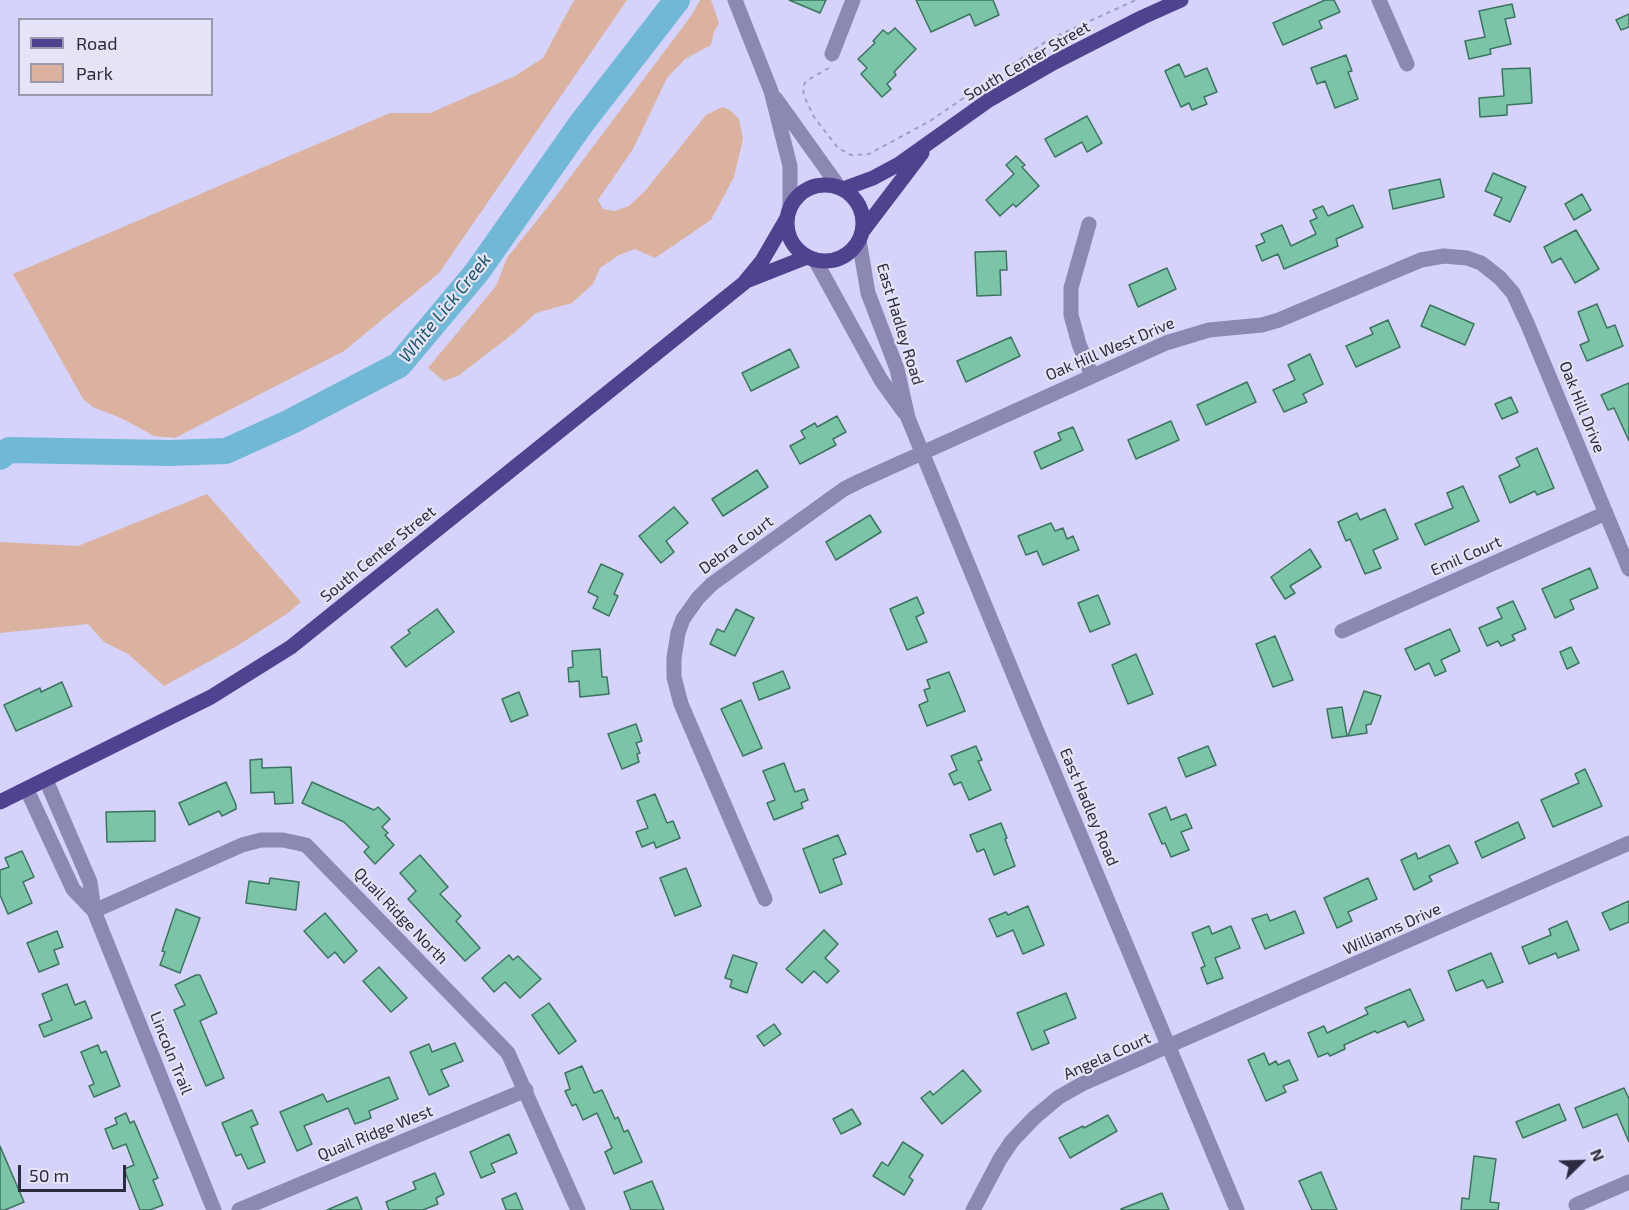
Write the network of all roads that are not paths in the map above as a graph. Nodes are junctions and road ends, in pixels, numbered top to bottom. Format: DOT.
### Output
graph roads {
  1 [pos="735,0"];
  2 [pos="853,0"];
  3 [pos="1181,0"];
  4 [pos="1379,0"];
  5 [pos="832,54"];
  6 [pos="1407,64"];
  7 [pos="771,91"];
  8 [pos="927,145"];
  9 [pos="841,188"];
  10 [pos="789,212"];
  11 [pos="1089,224"];
  12 [pos="861,236"];
  13 [pos="811,259"];
  14 [pos="1486,267"];
  15 [pos="744,282"];
  16 [pos="1092,376"];
  17 [pos="908,418"];
  18 [pos="923,451"];
  19 [pos="1606,513"];
  20 [pos="1629,569"];
  21 [pos="1342,631"];
  22 [pos="46,780"];
  23 [pos="27,790"];
  24 [pos="0,802"];
  25 [pos="1629,843"];
  26 [pos="765,899"];
  27 [pos="94,911"];
  28 [pos="1169,1047"];
  29 [pos="526,1090"];
  30 [pos="1629,1182"];
  31 [pos="1576,1205"];
  32 [pos="214,1210"];
  33 [pos="239,1210"];
  34 [pos="578,1210"];
  35 [pos="973,1210"];
  36 [pos="1237,1210"];
  1 -- 7 [label="street"];
  2 -- 5 [label="street"];
  3 -- 8 [label="main road, South Center Street"];
  4 -- 6 [label="street"];
  7 -- 9 [label="street"];
  7 -- 10 [label="street"];
  8 -- 9 [label="main road, South Center Street"];
  8 -- 12 [label="main road, South Center Street"];
  9 -- 10 [label="main road"];
  9 -- 12 [label="main road"];
  10 -- 13 [label="main road"];
  10 -- 15 [label="main road, South Center Street"];
  11 -- 16 [label="street"];
  12 -- 13 [label="main road"];
  12 -- 17 [label="street, East Hadley Road"];
  13 -- 15 [label="main road, South Center Street"];
  13 -- 17 [label="street, East Hadley Road"];
  14 -- 16 [label="street, Oak Hill West Drive"];
  14 -- 19 [label="street, Oak Hill Drive"];
  15 -- 22 [label="main road, South Center Street"];
  16 -- 18 [label="street, Oak Hill West Drive"];
  17 -- 18 [label="street, East Hadley Road"];
  18 -- 26 [label="street, Debra Court"];
  18 -- 28 [label="street, East Hadley Road"];
  19 -- 20 [label="street, Oak Hill Drive"];
  19 -- 21 [label="street, Emil Court"];
  22 -- 23 [label="main road, South Center Street"];
  22 -- 27 [label="street, Lincoln Trail"];
  23 -- 24 [label="main road, South Center Street"];
  23 -- 27 [label="street, Lincoln Trail"];
  25 -- 28 [label="street, Williams Drive"];
  27 -- 29 [label="street, Quail Ridge North"];
  27 -- 32 [label="street, Lincoln Trail"];
  28 -- 35 [label="street, Angela Court"];
  28 -- 36 [label="street, East Hadley Road"];
  29 -- 33 [label="street, Quail Ridge West"];
  29 -- 34 [label="street, Quail Ridge North"];
  30 -- 31 [label="street"];
}
